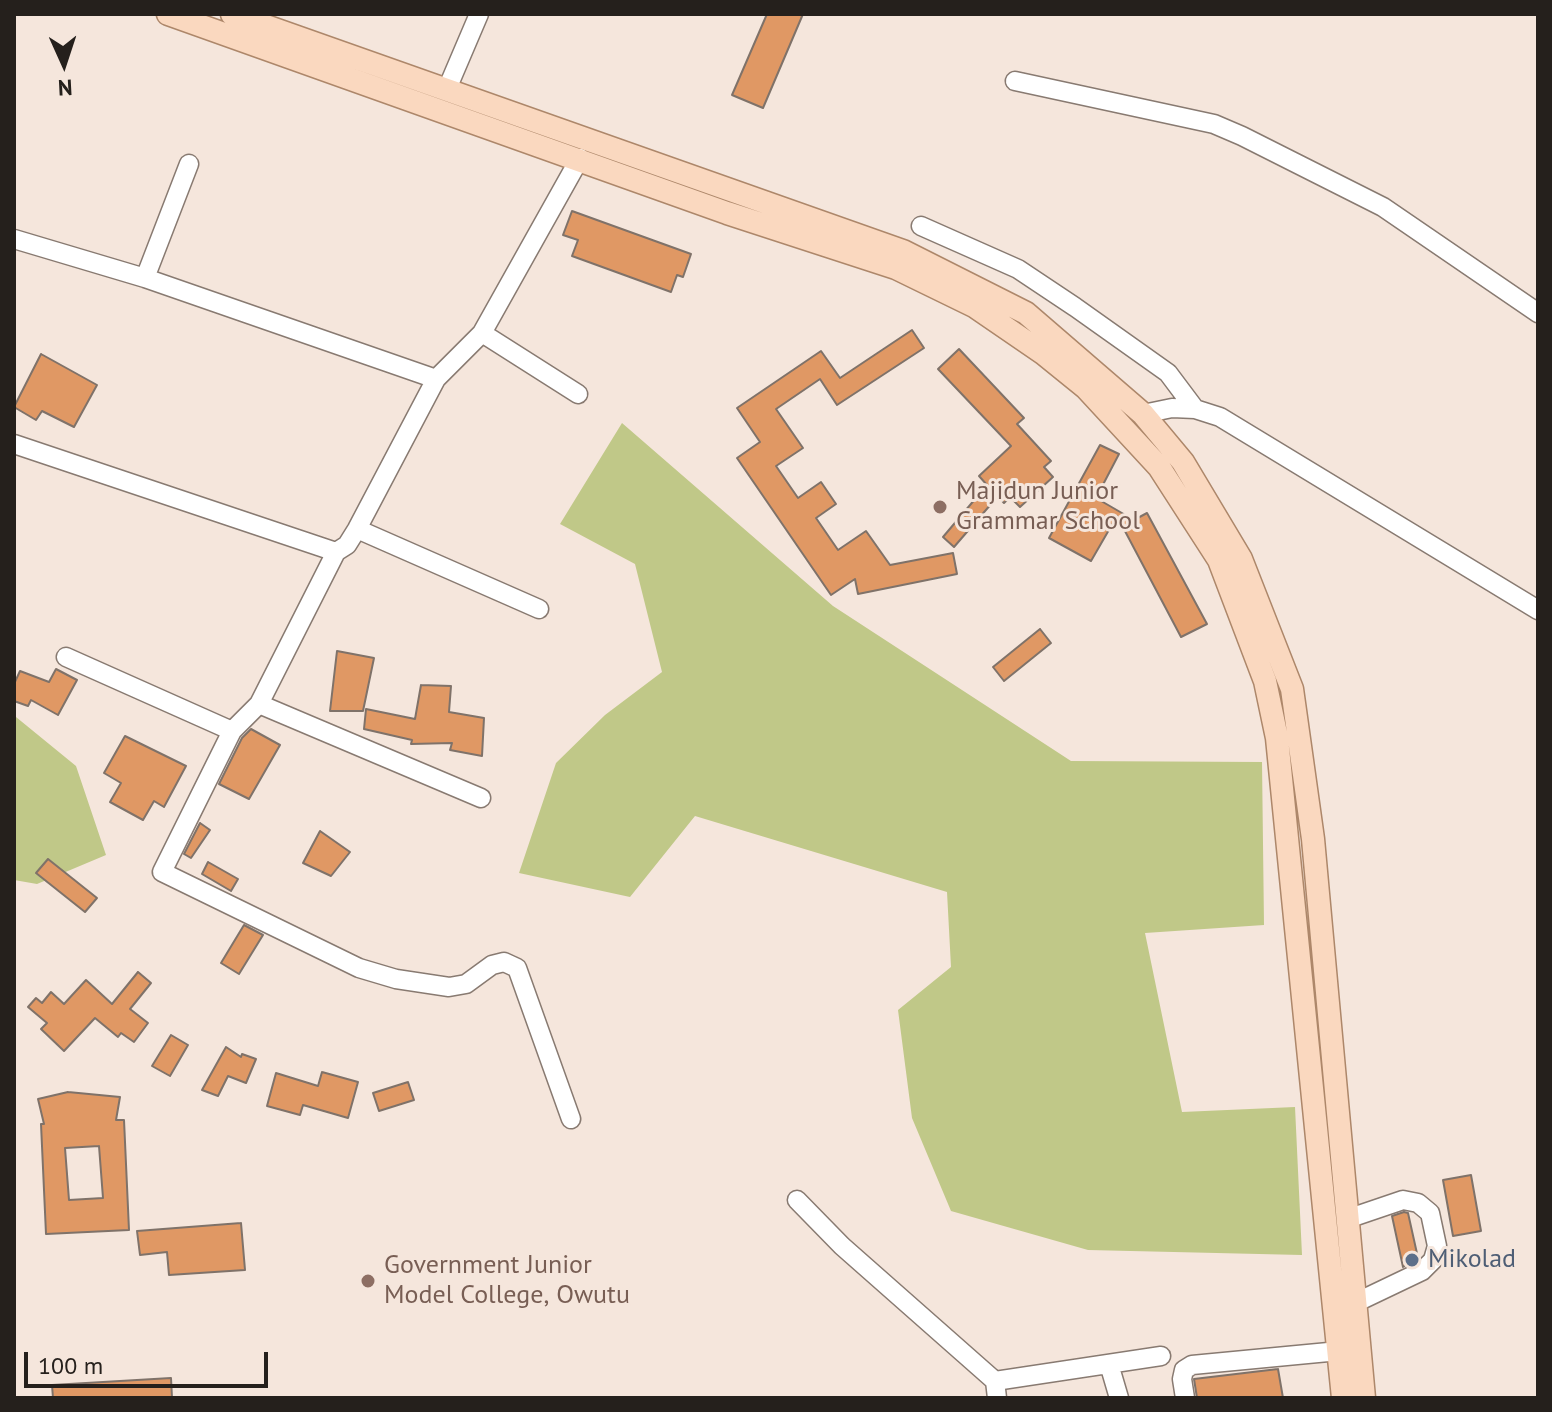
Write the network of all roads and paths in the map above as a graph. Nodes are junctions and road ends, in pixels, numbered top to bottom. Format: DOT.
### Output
graph roads {
  1 [pos="168,14"];
  2 [pos="232,14"];
  3 [pos="479,14"];
  4 [pos="1015,81"];
  5 [pos="447,89"];
  6 [pos="580,158"];
  7 [pos="189,164"];
  8 [pos="735,191"];
  9 [pos="727,213"];
  10 [pos="921,226"];
  11 [pos="14,239"];
  12 [pos="145,278"];
  13 [pos="1538,313"];
  14 [pos="482,333"];
  15 [pos="436,379"];
  16 [pos="578,394"];
  17 [pos="1195,409"];
  18 [pos="1143,414"];
  19 [pos="14,444"];
  20 [pos="357,529"];
  21 [pos="336,552"];
  22 [pos="539,609"];
  23 [pos="1538,610"];
  24 [pos="66,657"];
  25 [pos="259,704"];
  26 [pos="232,731"];
  27 [pos="481,798"];
  28 [pos="571,1119"];
  29 [pos="797,1200"];
  30 [pos="1347,1219"];
  31 [pos="1355,1303"];
  32 [pos="1339,1351"];
  33 [pos="1161,1356"];
  34 [pos="1109,1364"];
  35 [pos="996,1390"];
  36 [pos="1119,1398"];
  37 [pos="1185,1398"];
  38 [pos="1343,1398"];
  39 [pos="1364,1398"];
  1 -- 6 [label="main road"];
  2 -- 5 [label="main road"];
  3 -- 5 [label="street"];
  4 -- 13 [label="street"];
  5 -- 8 [label="main road"];
  6 -- 9 [label="main road"];
  6 -- 14 [label="street"];
  7 -- 12 [label="street"];
  8 -- 9 [label="main road"];
  8 -- 18 [label="main road"];
  9 -- 32 [label="main road"];
  10 -- 17 [label="street"];
  11 -- 12 [label="street"];
  12 -- 15 [label="street"];
  14 -- 15 [label="street"];
  14 -- 16 [label="street"];
  15 -- 20 [label="street"];
  17 -- 18 [label="street"];
  17 -- 23 [label="street"];
  18 -- 30 [label="main road"];
  19 -- 21 [label="street"];
  20 -- 21 [label="street"];
  20 -- 22 [label="street"];
  21 -- 25 [label="street"];
  24 -- 26 [label="street"];
  25 -- 26 [label="street"];
  25 -- 27 [label="street"];
  26 -- 28 [label="street"];
  29 -- 35 [label="street"];
  30 -- 31 [label="main road"];
  30 -- 31 [label="street"];
  31 -- 39 [label="main road"];
  32 -- 37 [label="street"];
  32 -- 38 [label="main road"];
  33 -- 34 [label="street"];
  34 -- 35 [label="street"];
  34 -- 36 [label="street"];
}
